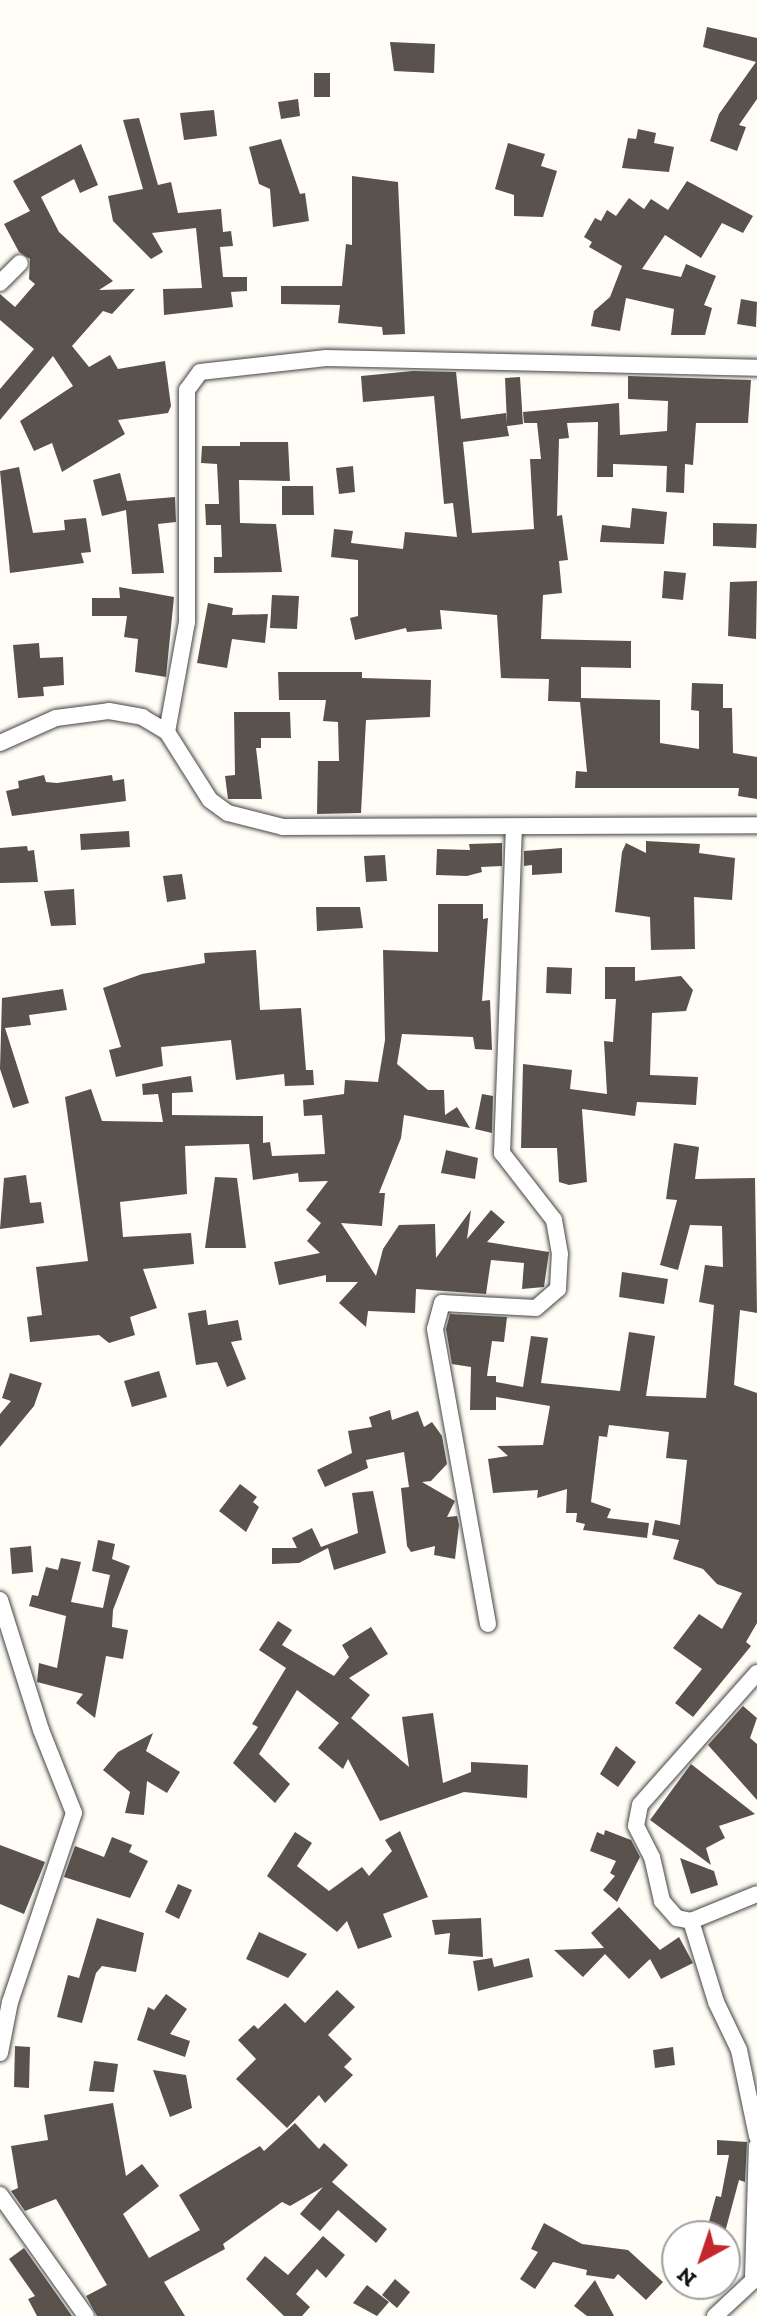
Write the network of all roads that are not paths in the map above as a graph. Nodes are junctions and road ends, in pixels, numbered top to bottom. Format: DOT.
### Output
graph roads {
  1 [pos="20,263"];
  2 [pos="0,283"];
  3 [pos="757,368"];
  4 [pos="167,732"];
  5 [pos="0,743"];
  6 [pos="757,825"];
  7 [pos="514,828"];
  8 [pos="0,1600"];
  9 [pos="488,1624"];
  10 [pos="757,1673"];
  11 [pos="757,1894"];
  12 [pos="691,1921"];
  13 [pos="0,2053"];
  14 [pos="757,2136"];
  15 [pos="757,2146"];
  16 [pos="0,2195"];
  17 [pos="755,2277"];
  18 [pos="86,2316"];
  19 [pos="715,2316"];
  1 -- 2 [label="street"];
  3 -- 4 [label="street"];
  4 -- 5 [label="street"];
  4 -- 7 [label="street"];
  6 -- 7 [label="street"];
  7 -- 9 [label="street"];
  8 -- 13 [label="street"];
  10 -- 12 [label="street"];
  11 -- 12 [label="street"];
  12 -- 14 [label="street"];
  15 -- 17 [label="street"];
  16 -- 18 [label="street"];
  17 -- 19 [label="street"];
}
